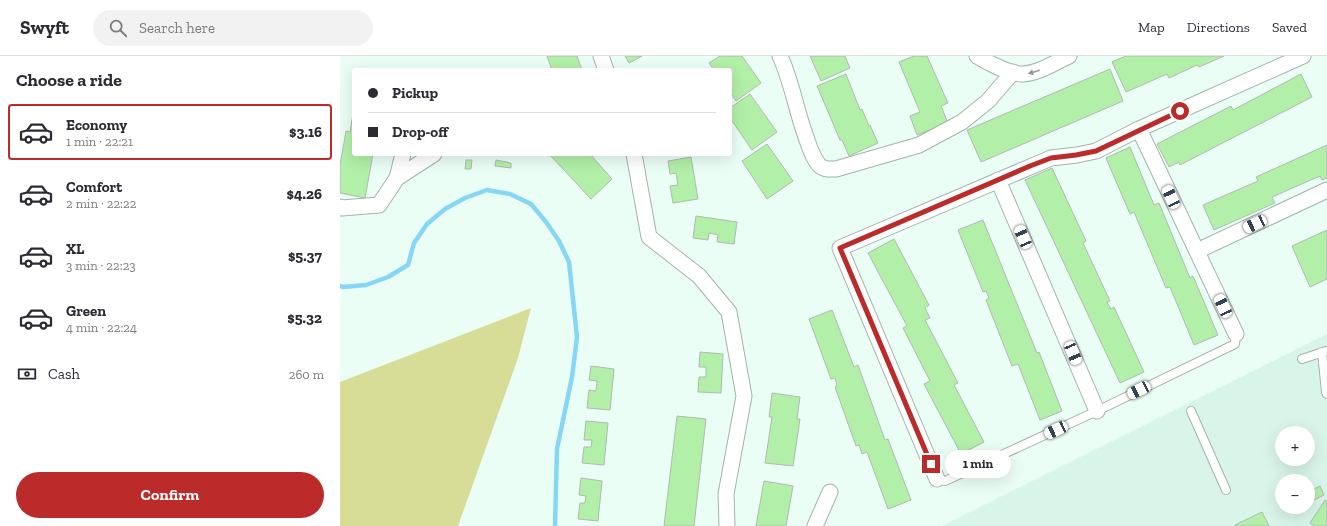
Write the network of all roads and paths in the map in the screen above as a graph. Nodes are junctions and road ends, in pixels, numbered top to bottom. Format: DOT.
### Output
graph roads {
  1 [pos="601,56"];
  2 [pos="780,56"];
  3 [pos="977,56"];
  4 [pos="1069,56"];
  5 [pos="1303,56"];
  6 [pos="605,68"];
  7 [pos="1013,72"];
  8 [pos="1139,129"];
  9 [pos="402,156"];
  10 [pos="431,156"];
  11 [pos="634,156"];
  12 [pos="397,178"];
  13 [pos="998,180"];
  14 [pos="1327,190"];
  15 [pos="340,207"];
  16 [pos="1197,251"];
  17 [pos="1236,334"];
  18 [pos="1325,351"];
  19 [pos="1302,359"];
  20 [pos="1327,394"];
  21 [pos="1098,411"];
  22 [pos="1191,411"];
  23 [pos="937,479"];
  24 [pos="1226,490"];
  25 [pos="830,492"];
  26 [pos="727,526"];
  27 [pos="815,526"];
  1 -- 6 [label="street"];
  2 -- 7 [label="street"];
  3 -- 7 [label="street"];
  4 -- 7 [label="street, one-way"];
  5 -- 8 [label="street"];
  8 -- 13 [label="street"];
  8 -- 16 [label="street"];
  9 -- 12 [label="street"];
  10 -- 12 [label="street"];
  11 -- 26 [label="street"];
  12 -- 15 [label="street"];
  13 -- 21 [label="street"];
  13 -- 23 [label="street"];
  14 -- 16 [label="street"];
  16 -- 17 [label="street"];
  17 -- 21 [label="lane"];
  18 -- 19 [label="lane"];
  18 -- 20 [label="lane"];
  21 -- 23 [label="lane"];
  22 -- 24 [label="lane"];
  25 -- 27 [label="street"];
}
